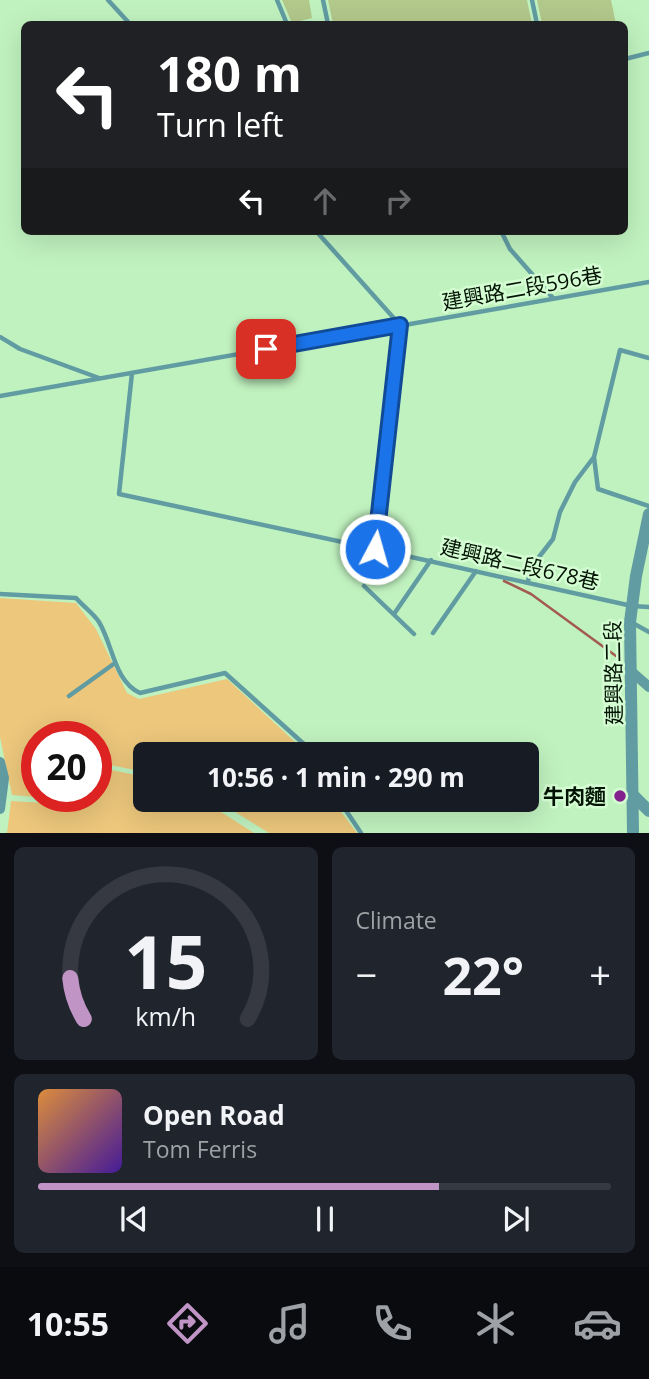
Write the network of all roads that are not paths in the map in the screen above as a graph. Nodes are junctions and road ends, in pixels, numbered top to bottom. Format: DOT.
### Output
graph roads {
  1 [pos="108,0"];
  2 [pos="277,0"];
  3 [pos="323,0"];
  4 [pos="532,0"];
  5 [pos="128,21"];
  6 [pos="286,21"];
  7 [pos="327,21"];
  8 [pos="536,21"];
  9 [pos="649,53"];
  10 [pos="628,58"];
  11 [pos="320,235"];
  12 [pos="503,235"];
  13 [pos="649,282"];
  14 [pos="553,298"];
  15 [pos="400,325"];
  16 [pos="0,337"];
  17 [pos="649,358"];
  18 [pos="132,373"];
  19 [pos="102,378"];
  20 [pos="0,396"];
  21 [pos="594,457"];
  22 [pos="649,506"];
  23 [pos="649,514"];
  24 [pos="375,549"];
  25 [pos="431,561"];
  26 [pos="477,570"];
  27 [pos="528,581"];
  28 [pos="364,586"];
  29 [pos="0,594"];
  30 [pos="632,606"];
  31 [pos="649,607"];
  32 [pos="394,614"];
  33 [pos="631,622"];
  34 [pos="649,632"];
  35 [pos="433,634"];
  36 [pos="414,635"];
  37 [pos="115,663"];
  38 [pos="632,672"];
  39 [pos="649,687"];
  40 [pos="69,696"];
  41 [pos="302,742"];
  42 [pos="0,762"];
  43 [pos="634,796"];
  44 [pos="0,809"];
  45 [pos="649,811"];
  46 [pos="346,812"];
  47 [pos="361,833"];
  48 [pos="634,833"];
  1 -- 5 [label="lane"];
  2 -- 6 [label="lane"];
  3 -- 7 [label="lane"];
  4 -- 8 [label="lane"];
  9 -- 10 [label="lane"];
  11 -- 15 [label="lane"];
  12 -- 14 [label="lane"];
  13 -- 14 [label="lane, 建興路二段596巷"];
  14 -- 15 [label="lane, 建興路二段596巷"];
  15 -- 18 [label="lane, 建興路二段596巷"];
  15 -- 24 [label="lane"];
  16 -- 19 [label="lane"];
  17 -- 21 [label="lane"];
  18 -- 19 [label="lane, 建興路二段596巷"];
  18 -- 24 [label="lane, 建興路二段678巷"];
  19 -- 20 [label="lane, 建興路二段596巷"];
  21 -- 22 [label="lane"];
  21 -- 27 [label="lane"];
  23 -- 30 [label="street, 建興路二段"];
  24 -- 25 [label="lane, 建興路二段678巷"];
  25 -- 26 [label="lane, 建興路二段678巷"];
  25 -- 32 [label="lane"];
  26 -- 27 [label="lane, 建興路二段678巷"];
  26 -- 35 [label="lane"];
  27 -- 30 [label="lane, 建興路二段678巷"];
  28 -- 32 [label="lane"];
  29 -- 37 [label="lane"];
  30 -- 31 [label="lane, 建興路二段678巷"];
  30 -- 33 [label="street, 建興路二段"];
  32 -- 36 [label="lane"];
  33 -- 34 [label="lane"];
  33 -- 38 [label="street, 建興路二段"];
  37 -- 40 [label="lane"];
  37 -- 41 [label="lane"];
  38 -- 39 [label="street"];
  38 -- 43 [label="street, 建興路二段"];
  42 -- 44 [label="street"];
  43 -- 45 [label="street"];
  43 -- 48 [label="street, 建興路二段"];
  46 -- 47 [label="lane"];
}
